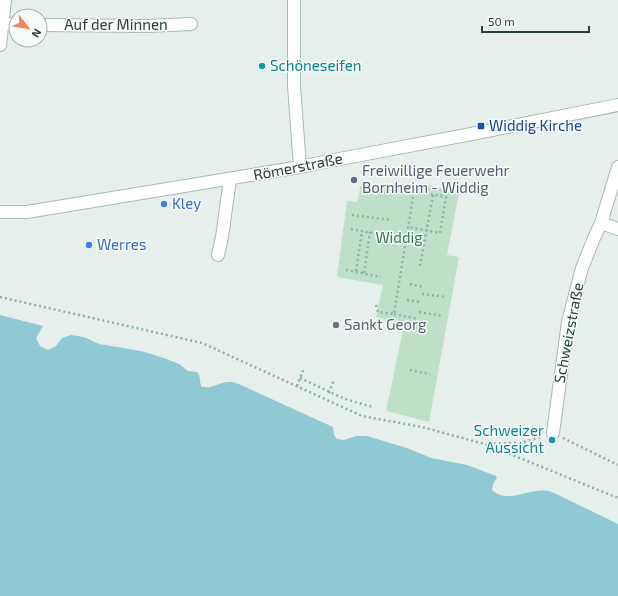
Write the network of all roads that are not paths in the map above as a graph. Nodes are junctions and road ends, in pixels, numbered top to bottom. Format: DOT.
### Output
graph roads {
  1 [pos="6,0"];
  2 [pos="294,0"];
  3 [pos="2,24"];
  4 [pos="8,24"];
  5 [pos="191,24"];
  6 [pos="48,25"];
  7 [pos="0,45"];
  8 [pos="618,105"];
  9 [pos="300,167"];
  10 [pos="618,167"];
  11 [pos="230,179"];
  12 [pos="0,212"];
  13 [pos="601,223"];
  14 [pos="618,229"];
  15 [pos="218,255"];
  16 [pos="552,433"];
  1 -- 3 [label="street"];
  2 -- 9 [label="street"];
  3 -- 4 [label="street"];
  3 -- 7 [label="street"];
  5 -- 6 [label="street, Auf der Minnen"];
  8 -- 9 [label="street, Römerstraße"];
  9 -- 11 [label="street, Römerstraße"];
  10 -- 13 [label="street, Schweizstraße"];
  11 -- 12 [label="street, Römerstraße"];
  11 -- 15 [label="street"];
  13 -- 14 [label="street"];
  13 -- 16 [label="street, Schweizstraße"];
}
